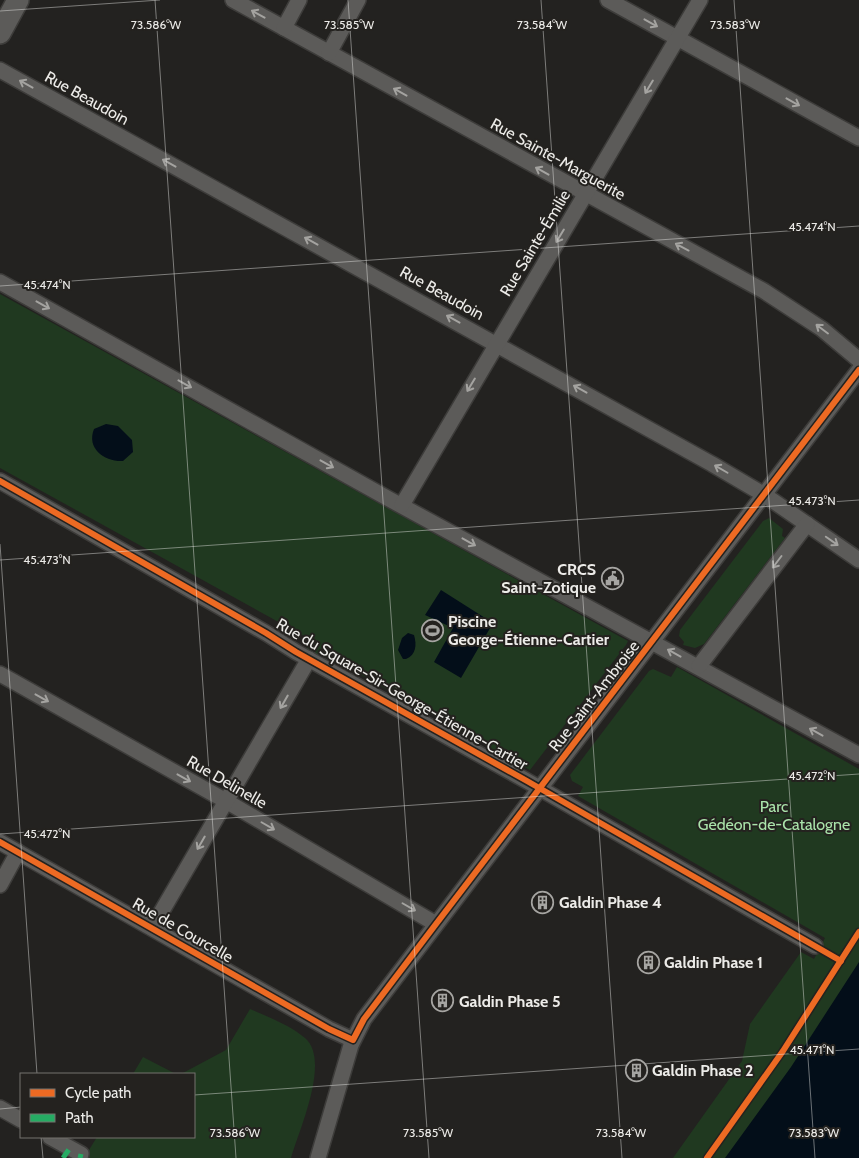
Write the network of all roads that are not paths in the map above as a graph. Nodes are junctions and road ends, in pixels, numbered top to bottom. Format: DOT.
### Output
graph roads {
  1 [pos="18,0"];
  2 [pos="233,0"];
  3 [pos="299,0"];
  4 [pos="358,0"];
  5 [pos="608,0"];
  6 [pos="700,0"];
  7 [pos="284,28"];
  8 [pos="0,33"];
  9 [pos="678,38"];
  10 [pos="329,53"];
  11 [pos="0,70"];
  12 [pos="859,138"];
  13 [pos="585,194"];
  14 [pos="0,282"];
  15 [pos="496,343"];
  16 [pos="859,360"];
  17 [pos="859,370"];
  18 [pos="0,481"];
  19 [pos="763,494"];
  20 [pos="402,505"];
  21 [pos="807,524"];
  22 [pos="859,560"];
  23 [pos="653,641"];
  24 [pos="308,660"];
  25 [pos="699,666"];
  26 [pos="0,674"];
  27 [pos="859,755"];
  28 [pos="540,788"];
  29 [pos="226,801"];
  30 [pos="0,842"];
  31 [pos="18,852"];
  32 [pos="0,885"];
  33 [pos="436,924"];
  34 [pos="152,928"];
  35 [pos="815,946"];
  36 [pos="353,1040"];
  37 [pos="0,1108"];
  38 [pos="20,1119"];
  39 [pos="51,1138"];
  40 [pos="74,1155"];
  41 [pos="318,1158"];
  1 -- 8 [label="main road"];
  7 -- 2 [label="street, Rue Sainte-Marguerite, one-way"];
  3 -- 7 [label="street"];
  4 -- 10 [label="street"];
  5 -- 9 [label="street, one-way"];
  6 -- 9 [label="street, Rue Sainte-Émilie"];
  7 -- 10 [label="street, Rue Sainte-Marguerite"];
  9 -- 12 [label="street, one-way"];
  9 -- 13 [label="street, Rue Sainte-Émilie, one-way"];
  13 -- 10 [label="street, Rue Sainte-Marguerite, one-way"];
  15 -- 11 [label="street, Rue Beaudoin, one-way"];
  13 -- 15 [label="street, Rue Sainte-Émilie, one-way"];
  16 -- 13 [label="street, Rue Sainte-Marguerite, one-way"];
  14 -- 20 [label="street, one-way"];
  19 -- 15 [label="street, Rue Beaudoin, one-way"];
  15 -- 20 [label="street, Rue Sainte-Émilie, one-way"];
  17 -- 19 [label="street, Rue Saint-Ambroise"];
  18 -- 24 [label="street, Rue du Square-Sir-George-Étienne-Cartier"];
  19 -- 21 [label="street, Rue Beaudoin"];
  19 -- 23 [label="street, Rue Saint-Ambroise"];
  20 -- 23 [label="street, one-way"];
  21 -- 22 [label="street, Rue Beaudoin, one-way"];
  21 -- 25 [label="street, one-way"];
  25 -- 23 [label="street, one-way"];
  23 -- 28 [label="street, Rue Saint-Ambroise"];
  24 -- 28 [label="street, Rue du Square-Sir-George-Étienne-Cartier"];
  24 -- 29 [label="street, one-way"];
  27 -- 25 [label="street, one-way"];
  26 -- 29 [label="street, Rue Delinelle, one-way"];
  28 -- 33 [label="street, Rue Saint-Ambroise"];
  28 -- 35 [label="street, Rue du Square-Sir-George-Étienne-Cartier"];
  29 -- 33 [label="street, Rue Delinelle, one-way"];
  29 -- 34 [label="street, one-way"];
  30 -- 31 [label="street, Rue de Courcelle"];
  31 -- 32 [label="street"];
  31 -- 34 [label="street, Rue de Courcelle"];
  33 -- 36 [label="street, Rue Saint-Ambroise"];
  34 -- 36 [label="street, Rue de Courcelle"];
  36 -- 41 [label="street, Rue Saint-Ambroise"];
  37 -- 38 [label="street"];
  39 -- 40 [label="street"];
}
